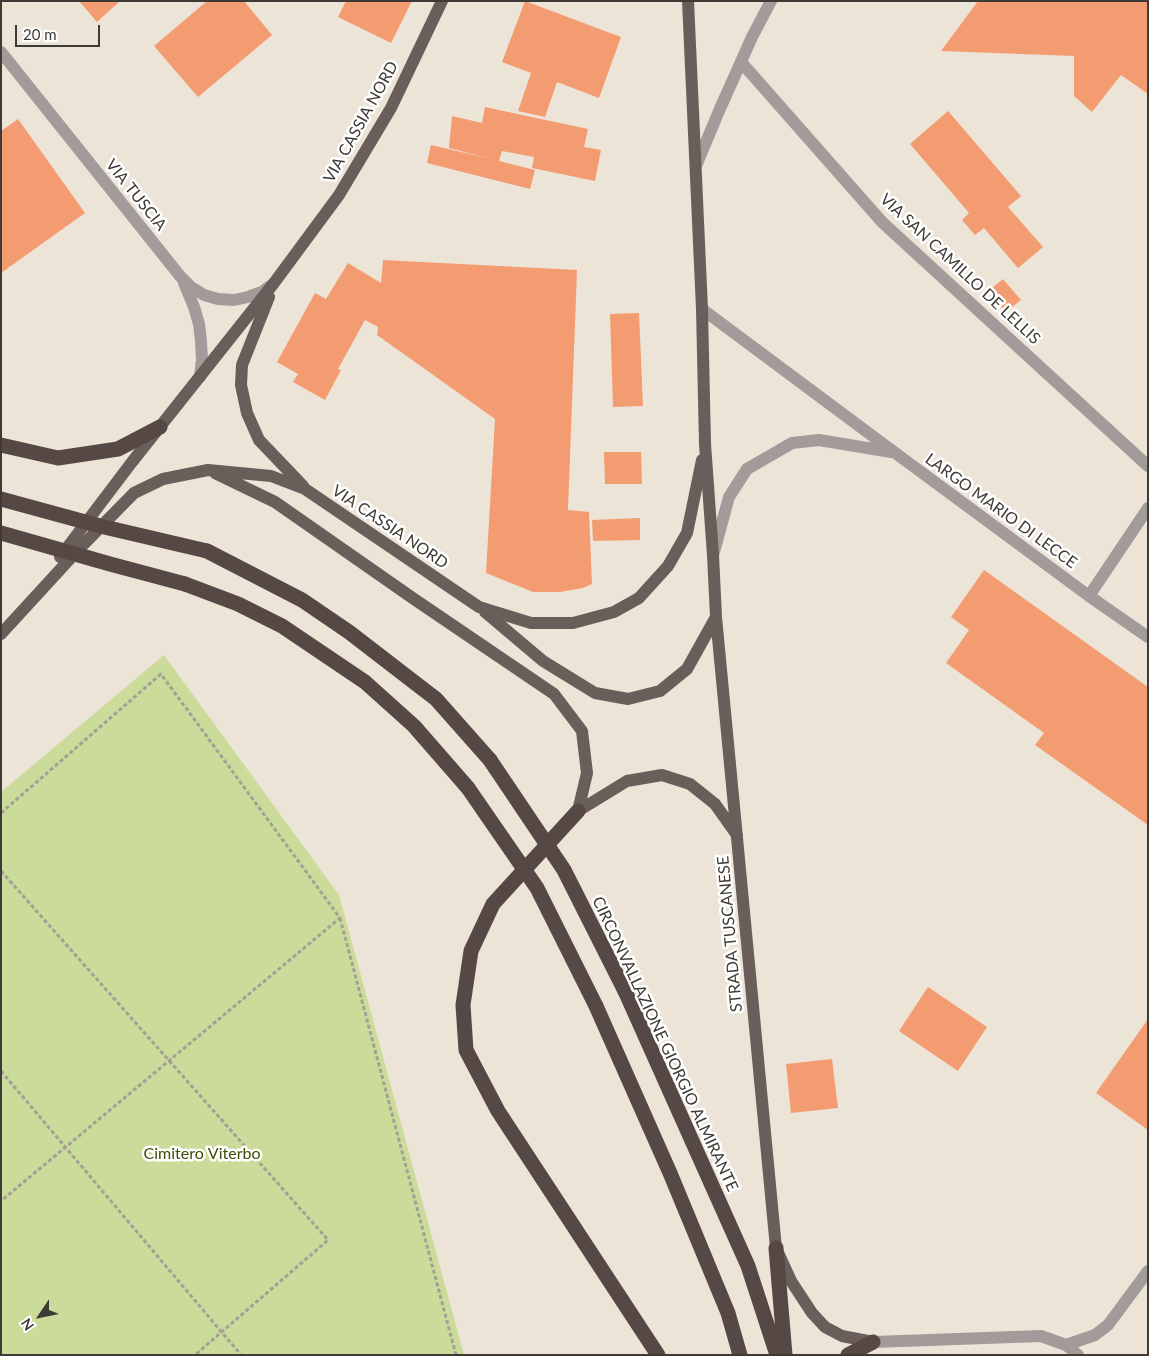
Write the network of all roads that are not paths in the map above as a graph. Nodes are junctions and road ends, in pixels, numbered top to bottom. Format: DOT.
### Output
graph roads {
  1 [pos="442,1"];
  2 [pos="688,1"];
  3 [pos="771,1"];
  4 [pos="1,52"];
  5 [pos="741,62"];
  6 [pos="696,166"];
  7 [pos="180,276"];
  8 [pos="274,283"];
  9 [pos="702,309"];
  10 [pos="200,377"];
  11 [pos="160,427"];
  12 [pos="705,444"];
  13 [pos="1,445"];
  14 [pos="894,452"];
  15 [pos="1148,466"];
  16 [pos="208,470"];
  17 [pos="305,489"];
  18 [pos="1,499"];
  19 [pos="1148,508"];
  20 [pos="1,533"];
  21 [pos="713,555"];
  22 [pos="1089,596"];
  23 [pos="479,607"];
  24 [pos="716,617"];
  25 [pos="3,633"];
  26 [pos="1148,637"];
  27 [pos="578,811"];
  28 [pos="738,835"];
  29 [pos="776,1248"];
  30 [pos="1148,1271"];
  31 [pos="873,1342"];
  32 [pos="1066,1345"];
  33 [pos="658,1355"];
  34 [pos="740,1355"];
  35 [pos="777,1355"];
  36 [pos="785,1355"];
  37 [pos="848,1355"];
  38 [pos="1078,1355"];
  1 -- 8 [label="main road, VIA CASSIA NORD"];
  2 -- 6 [label="main road, VIA CASSIA NORD"];
  3 -- 5 [label="street"];
  4 -- 7 [label="street, VIA TUSCIA"];
  5 -- 6 [label="street"];
  5 -- 15 [label="street, VIA SAN CAMILLO DE LELLIS"];
  6 -- 9 [label="main road, VIA CASSIA NORD"];
  7 -- 8 [label="street, VIA TUSCIA"];
  7 -- 10 [label="street"];
  8 -- 10 [label="main road, VIA CASSIA NORD"];
  8 -- 17 [label="main road"];
  9 -- 12 [label="main road, VIA CASSIA NORD"];
  9 -- 14 [label="street, LARGO MARIO DI LECCE"];
  10 -- 11 [label="main road, VIA CASSIA NORD"];
  11 -- 13 [label="highway"];
  11 -- 25 [label="main road, VIA CASSIA NORD"];
  12 -- 21 [label="main road, VIA CASSIA NORD"];
  12 -- 23 [label="main road, VIA CASSIA NORD"];
  14 -- 21 [label="street, LARGO MARIO DI LECCE"];
  14 -- 22 [label="street, LARGO MARIO DI LECCE"];
  16 -- 17 [label="main road, VIA CASSIA NORD"];
  16 -- 25 [label="main road, VIA CASSIA NORD"];
  16 -- 27 [label="main road"];
  17 -- 23 [label="main road, VIA CASSIA NORD"];
  18 -- 35 [label="highway, CIRCONVALLAZIONE GIORGIO ALMIRANTE, bridge"];
  19 -- 22 [label="street"];
  20 -- 34 [label="highway, bridge"];
  21 -- 24 [label="main road, VIA CASSIA NORD"];
  22 -- 26 [label="street, LARGO MARIO DI LECCE"];
  23 -- 24 [label="main road"];
  24 -- 28 [label="main road, STRADA TUSCANESE"];
  27 -- 28 [label="main road"];
  27 -- 33 [label="highway"];
  28 -- 29 [label="main road, STRADA TUSCANESE"];
  29 -- 31 [label="main road"];
  29 -- 36 [label="highway"];
  30 -- 32 [label="street"];
  31 -- 32 [label="street"];
  31 -- 37 [label="highway"];
  32 -- 38 [label="street"];
}
